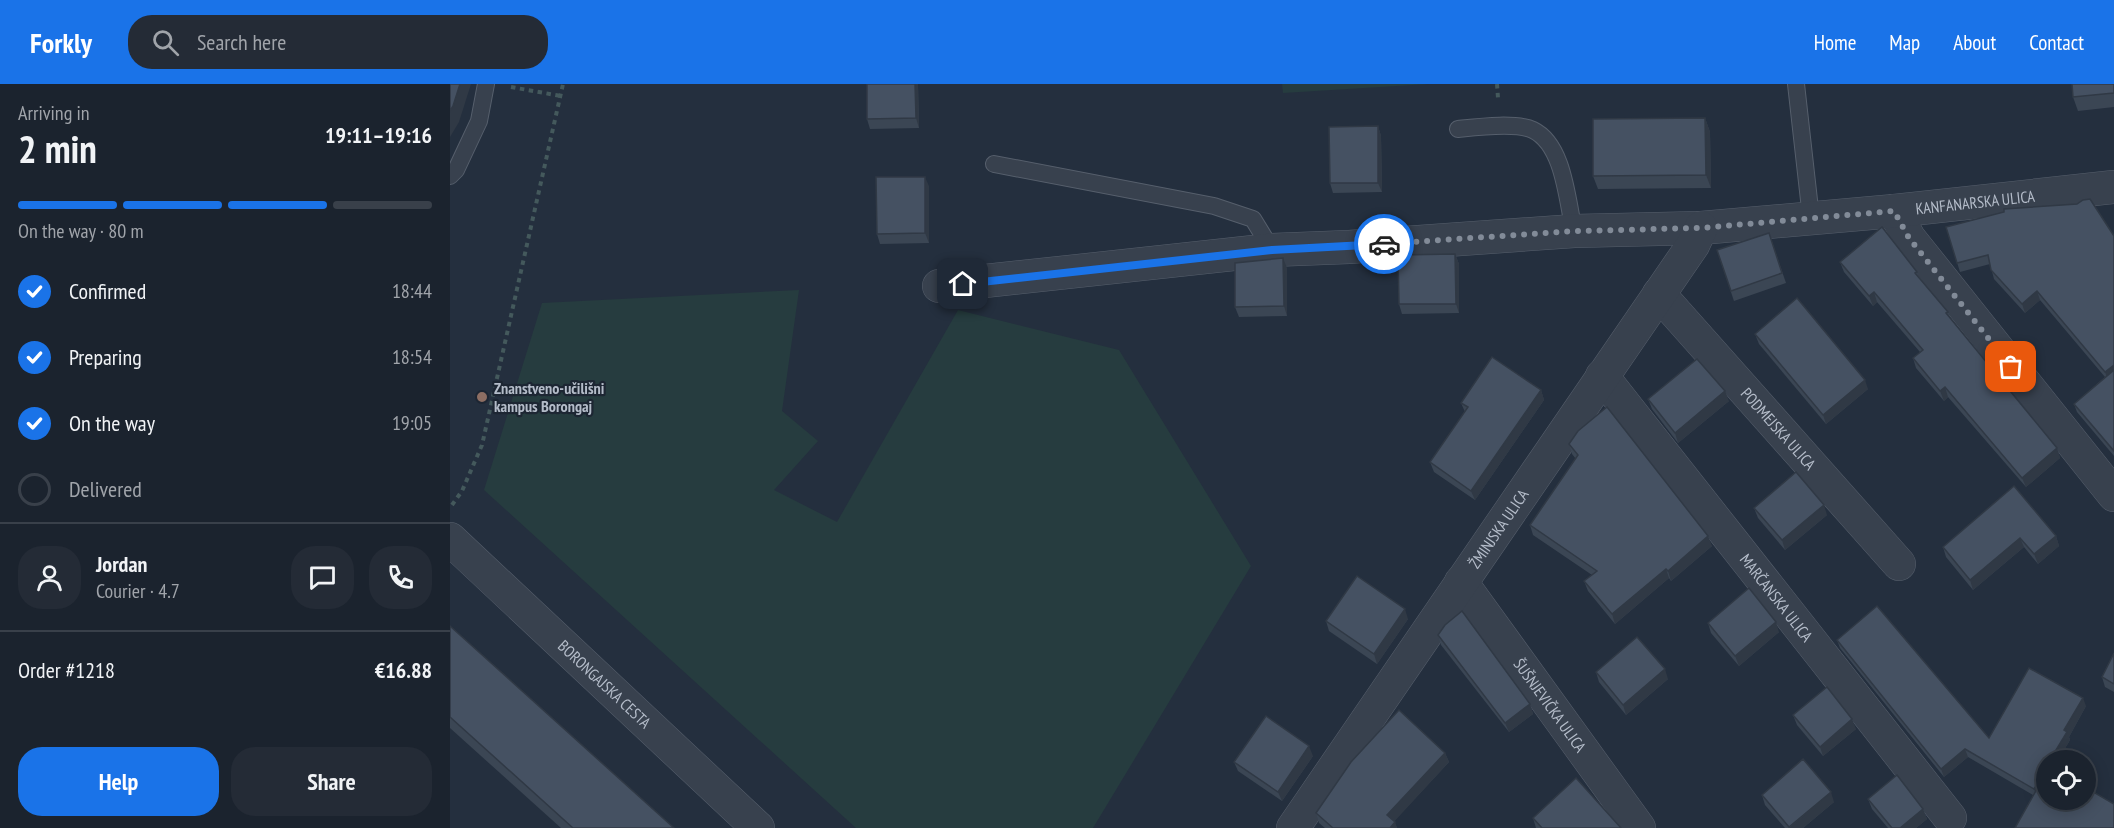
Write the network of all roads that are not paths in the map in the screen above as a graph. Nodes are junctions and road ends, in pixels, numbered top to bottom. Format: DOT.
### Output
graph roads {
  1 [pos="486,84"];
  2 [pos="1796,84"];
  3 [pos="1458,129"];
  4 [pos="994,164"];
  5 [pos="450,176"];
  6 [pos="2114,187"];
  7 [pos="1894,211"];
  8 [pos="1811,218"];
  9 [pos="1701,228"];
  10 [pos="1574,231"];
  11 [pos="1272,250"];
  12 [pos="939,286"];
  13 [pos="1659,294"];
  14 [pos="1602,376"];
  15 [pos="2114,495"];
  16 [pos="451,541"];
  17 [pos="1899,564"];
  18 [pos="1461,582"];
  19 [pos="1950,818"];
  20 [pos="758,828"];
  21 [pos="1293,828"];
  22 [pos="1639,828"];
  1 -- 5 [label="lane"];
  2 -- 8 [label="lane"];
  3 -- 10 [label="lane"];
  4 -- 11 [label="lane"];
  6 -- 7 [label="street, KANFANARSKA ULICA"];
  7 -- 8 [label="street, KANFANARSKA ULICA"];
  7 -- 15 [label="street"];
  8 -- 9 [label="street, KANFANARSKA ULICA"];
  9 -- 10 [label="street, KANFANARSKA ULICA"];
  9 -- 13 [label="street, ŽMINJSKA ULICA"];
  10 -- 11 [label="street, KANFANARSKA ULICA"];
  11 -- 12 [label="street, KANFANARSKA ULICA"];
  13 -- 14 [label="street, ŽMINJSKA ULICA"];
  13 -- 17 [label="street, PODMEJSKA ULICA"];
  14 -- 18 [label="street, ŽMINJSKA ULICA"];
  14 -- 19 [label="street, MARČANSKA ULICA"];
  16 -- 20 [label="street, BORONGAJSKA CESTA"];
  18 -- 21 [label="street, ŽMINJSKA ULICA"];
  18 -- 22 [label="street, ŠUŠNJEVIČKA ULICA"];
}
